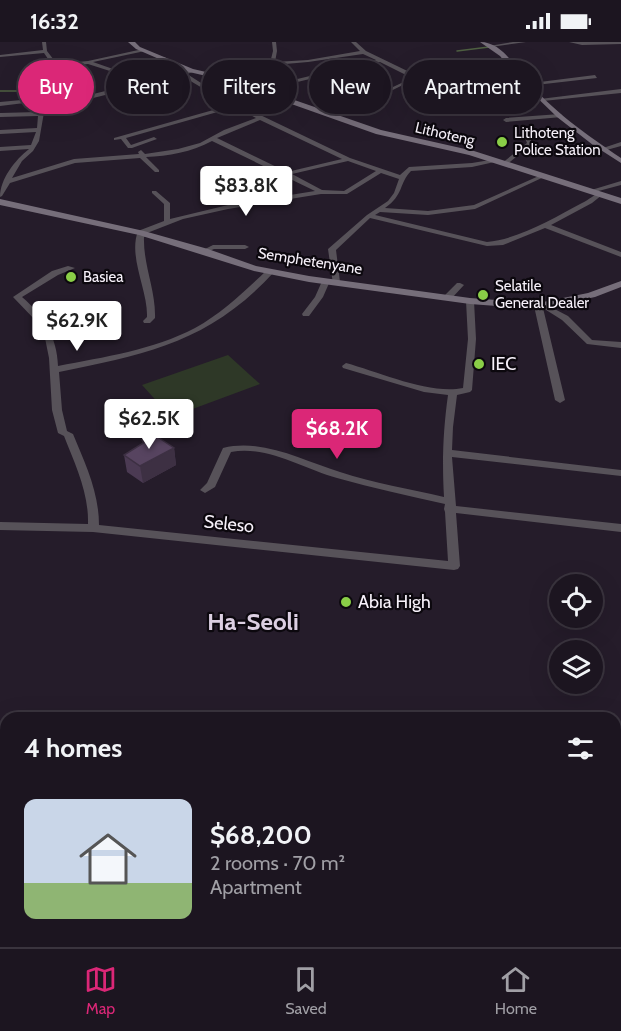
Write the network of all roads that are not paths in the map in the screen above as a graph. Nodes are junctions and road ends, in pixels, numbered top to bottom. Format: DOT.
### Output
graph roads {
  1 [pos="44,42"];
  2 [pos="131,42"];
  3 [pos="274,42"];
  4 [pos="353,42"];
  5 [pos="483,42"];
  6 [pos="524,42"];
  7 [pos="571,42"];
  8 [pos="621,43"];
  9 [pos="491,46"];
  10 [pos="143,50"];
  11 [pos="45,51"];
  12 [pos="364,52"];
  13 [pos="0,56"];
  14 [pos="164,58"];
  15 [pos="51,60"];
  16 [pos="167,60"];
  17 [pos="273,60"];
  18 [pos="380,60"];
  19 [pos="506,60"];
  20 [pos="94,61"];
  21 [pos="297,61"];
  22 [pos="94,64"];
  23 [pos="190,74"];
  24 [pos="596,77"];
  25 [pos="542,82"];
  26 [pos="202,84"];
  27 [pos="403,84"];
  28 [pos="621,91"];
  29 [pos="543,99"];
  30 [pos="18,102"];
  31 [pos="297,103"];
  32 [pos="0,104"];
  33 [pos="40,114"];
  34 [pos="202,114"];
  35 [pos="251,114"];
  36 [pos="0,116"];
  37 [pos="336,116"];
  38 [pos="560,116"];
  39 [pos="260,118"];
  40 [pos="506,120"];
  41 [pos="38,130"];
  42 [pos="576,130"];
  43 [pos="0,132"];
  44 [pos="154,139"];
  45 [pos="213,139"];
  46 [pos="621,144"];
  47 [pos="134,146"];
  48 [pos="33,147"];
  49 [pos="0,149"];
  50 [pos="603,149"];
  51 [pos="142,156"];
  52 [pos="348,159"];
  53 [pos="620,159"];
  54 [pos="500,163"];
  55 [pos="157,171"];
  56 [pos="380,171"];
  57 [pos="285,174"];
  58 [pos="543,176"];
  59 [pos="402,178"];
  60 [pos="7,182"];
  61 [pos="621,183"];
  62 [pos="590,191"];
  63 [pos="154,192"];
  64 [pos="321,192"];
  65 [pos="600,194"];
  66 [pos="0,195"];
  67 [pos="621,201"];
  68 [pos="0,202"];
  69 [pos="380,210"];
  70 [pos="369,216"];
  71 [pos="167,221"];
  72 [pos="545,225"];
  73 [pos="142,233"];
  74 [pos="245,247"];
  75 [pos="205,250"];
  76 [pos="621,255"];
  77 [pos="70,268"];
  78 [pos="270,272"];
  79 [pos="331,281"];
  80 [pos="459,285"];
  81 [pos="621,285"];
  82 [pos="448,297"];
  83 [pos="470,301"];
  84 [pos="540,305"];
  85 [pos="306,314"];
  86 [pos="147,321"];
  87 [pos="621,345"];
  88 [pos="346,366"];
  89 [pos="54,370"];
  90 [pos="453,393"];
  91 [pos="560,400"];
  92 [pos="447,453"];
  93 [pos="621,473"];
  94 [pos="205,490"];
  95 [pos="449,506"];
  96 [pos="0,526"];
  97 [pos="93,528"];
  98 [pos="621,528"];
  1 -- 11 [label="street"];
  2 -- 10 [label="main road, Lithoteng"];
  3 -- 17 [label="street"];
  4 -- 12 [label="street"];
  5 -- 9 [label="main road"];
  6 -- 9 [label="street"];
  7 -- 8 [label="street"];
  9 -- 19 [label="main road"];
  10 -- 14 [label="main road, Lithoteng"];
  10 -- 20 [label="street"];
  11 -- 13 [label="street"];
  11 -- 15 [label="street"];
  12 -- 18 [label="street"];
  12 -- 21 [label="street"];
  14 -- 16 [label="main road, Lithoteng"];
  14 -- 22 [label="street"];
  23 -- 26 [label="street"];
  24 -- 25 [label="street"];
  27 -- 37 [label="street"];
  28 -- 29 [label="street"];
  29 -- 38 [label="main road"];
  30 -- 32 [label="street"];
  31 -- 37 [label="main road, Lithoteng"];
  33 -- 36 [label="street"];
  33 -- 41 [label="street"];
  34 -- 47 [label="street"];
  35 -- 39 [label="street"];
  37 -- 54 [label="main road, Lithoteng"];
  38 -- 40 [label="street"];
  38 -- 42 [label="main road"];
  39 -- 45 [label="street"];
  39 -- 52 [label="street"];
  41 -- 43 [label="street"];
  41 -- 48 [label="street"];
  42 -- 50 [label="main road"];
  42 -- 54 [label="street"];
  44 -- 47 [label="street"];
  45 -- 51 [label="street"];
  45 -- 57 [label="street"];
  46 -- 50 [label="street"];
  47 -- 51 [label="street"];
  48 -- 49 [label="street"];
  48 -- 60 [label="street"];
  50 -- 53 [label="main road"];
  51 -- 55 [label="street"];
  51 -- 60 [label="street"];
  52 -- 56 [label="street"];
  52 -- 57 [label="street"];
  54 -- 58 [label="main road, Lithoteng"];
  54 -- 59 [label="street"];
  56 -- 59 [label="street"];
  56 -- 64 [label="street"];
  57 -- 64 [label="street"];
  58 -- 62 [label="main road, Lithoteng"];
  58 -- 69 [label="street"];
  59 -- 69 [label="street"];
  60 -- 66 [label="street"];
  61 -- 62 [label="street"];
  62 -- 65 [label="main road, Lithoteng"];
  63 -- 71 [label="street"];
  64 -- 71 [label="street"];
  65 -- 67 [label="main road, Lithoteng"];
  65 -- 72 [label="street"];
  68 -- 73 [label="main road, Semphetenyane"];
  69 -- 70 [label="street"];
  70 -- 72 [label="street"];
  70 -- 79 [label="street"];
  71 -- 73 [label="street"];
  72 -- 76 [label="street"];
  73 -- 75 [label="main road, Semphetenyane"];
  73 -- 86 [label="street"];
  74 -- 75 [label="street"];
  75 -- 78 [label="main road, Semphetenyane"];
  77 -- 89 [label="street"];
  78 -- 79 [label="main road, Semphetenyane"];
  78 -- 89 [label="street"];
  79 -- 82 [label="main road, Semphetenyane"];
  79 -- 85 [label="street"];
  80 -- 82 [label="street"];
  81 -- 84 [label="main road, Semphetenyane"];
  82 -- 83 [label="main road, Semphetenyane"];
  83 -- 84 [label="main road, Semphetenyane"];
  83 -- 90 [label="street"];
  84 -- 87 [label="street"];
  84 -- 91 [label="street"];
  88 -- 90 [label="street"];
  89 -- 97 [label="street"];
  90 -- 92 [label="street"];
  92 -- 93 [label="street"];
  92 -- 95 [label="street"];
  94 -- 95 [label="street"];
  95 -- 97 [label="street, Seleso"];
  95 -- 98 [label="street"];
  96 -- 97 [label="street, Seleso"];
}
